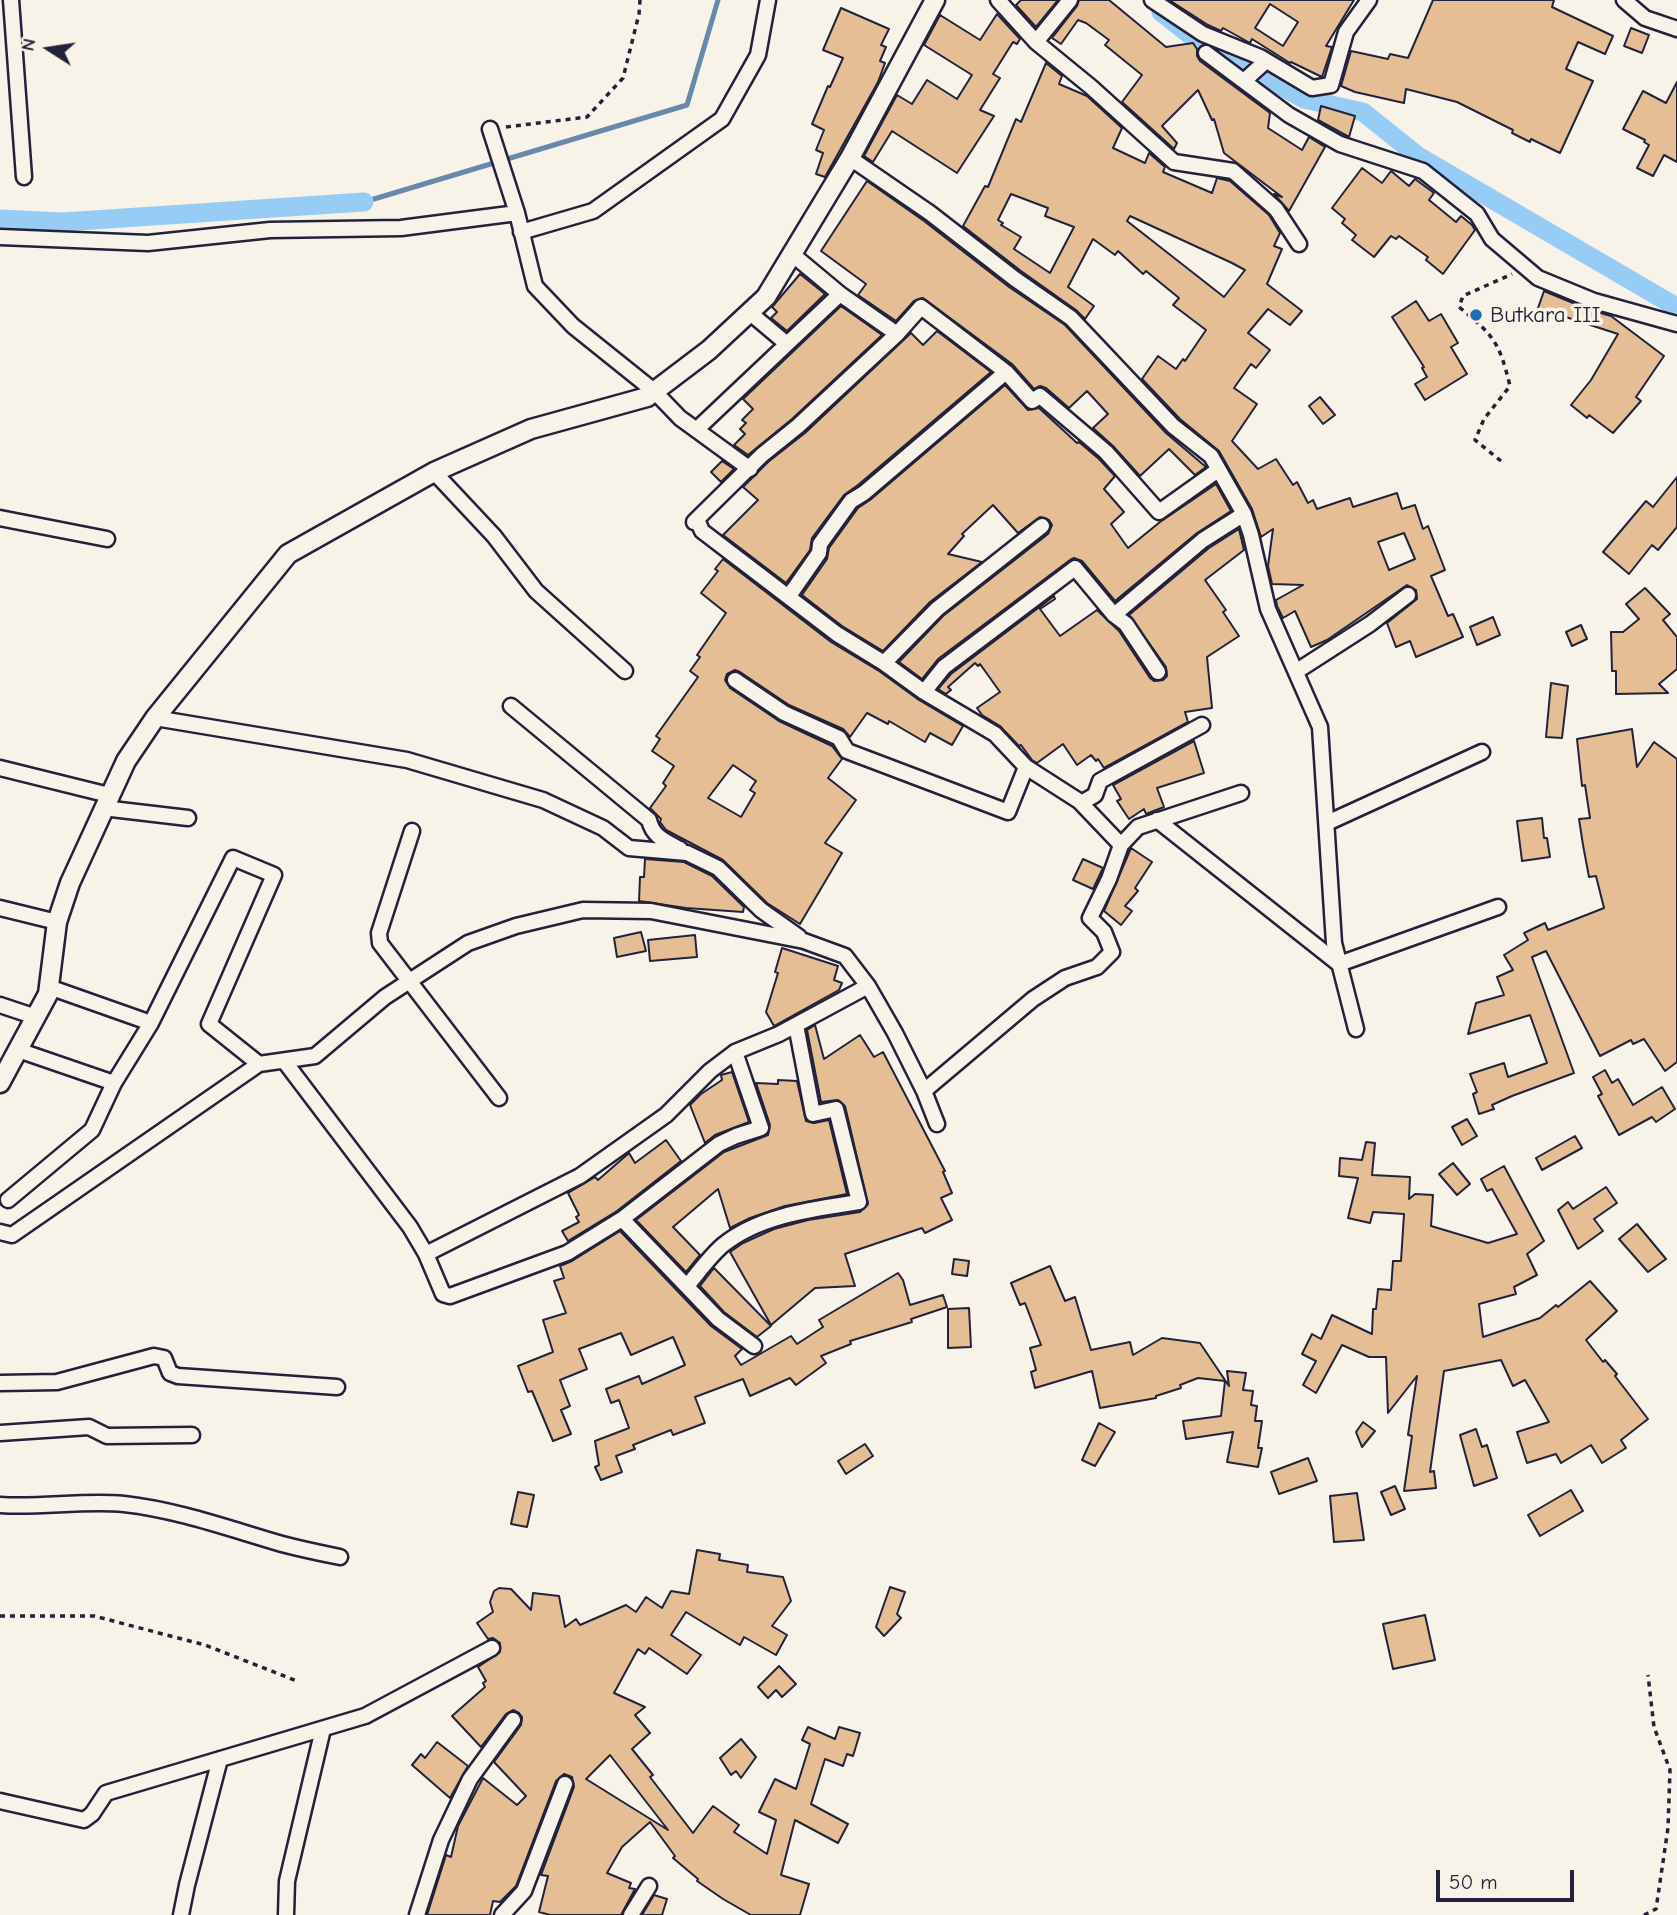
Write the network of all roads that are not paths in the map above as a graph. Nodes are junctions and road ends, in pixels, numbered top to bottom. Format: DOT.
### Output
graph roads {
  1 [pos="11,0"];
  2 [pos="768,0"];
  3 [pos="935,0"];
  4 [pos="998,0"];
  5 [pos="1070,0"];
  6 [pos="1152,0"];
  7 [pos="1369,0"];
  8 [pos="1624,0"];
  9 [pos="1677,29"];
  10 [pos="1036,42"];
  11 [pos="1206,52"];
  12 [pos="1265,61"];
  13 [pos="1246,80"];
  14 [pos="490,129"];
  15 [pos="850,158"];
  16 [pos="24,177"];
  17 [pos="517,213"];
  18 [pos="521,232"];
  19 [pos="0,237"];
  20 [pos="1299,244"];
  21 [pos="792,254"];
  22 [pos="840,294"];
  23 [pos="749,312"];
  24 [pos="1677,324"];
  25 [pos="897,334"];
  26 [pos="787,344"];
  27 [pos="1006,372"];
  28 [pos="654,391"];
  29 [pos="696,430"];
  30 [pos="750,469"];
  31 [pos="1218,470"];
  32 [pos="434,472"];
  33 [pos="1244,514"];
  34 [pos="0,518"];
  35 [pos="1042,526"];
  36 [pos="107,539"];
  37 [pos="1408,595"];
  38 [pos="789,596"];
  39 [pos="1114,615"];
  40 [pos="884,663"];
  41 [pos="625,671"];
  42 [pos="1297,671"];
  43 [pos="1158,672"];
  44 [pos="735,680"];
  45 [pos="924,692"];
  46 [pos="511,706"];
  47 [pos="155,718"];
  48 [pos="1202,725"];
  49 [pos="1482,752"];
  50 [pos="1026,767"];
  51 [pos="0,768"];
  52 [pos="1241,793"];
  53 [pos="106,802"];
  54 [pos="1081,803"];
  55 [pos="188,818"];
  56 [pos="1157,820"];
  57 [pos="1327,823"];
  58 [pos="412,831"];
  59 [pos="1121,845"];
  60 [pos="687,853"];
  61 [pos="1498,907"];
  62 [pos="0,908"];
  63 [pos="58,922"];
  64 [pos="804,941"];
  65 [pos="1339,964"];
  66 [pos="410,981"];
  67 [pos="868,986"];
  68 [pos="49,987"];
  69 [pos="0,1005"];
  70 [pos="36,1017"];
  71 [pos="151,1023"];
  72 [pos="796,1025"];
  73 [pos="1356,1029"];
  74 [pos="18,1050"];
  75 [pos="735,1052"];
  76 [pos="285,1062"];
  77 [pos="259,1065"];
  78 [pos="0,1083"];
  79 [pos="114,1083"];
  80 [pos="924,1091"];
  81 [pos="499,1098"];
  82 [pos="937,1124"];
  83 [pos="8,1200"];
  84 [pos="622,1219"];
  85 [pos="0,1232"];
  86 [pos="426,1254"];
  87 [pos="687,1286"];
  88 [pos="754,1346"];
  89 [pos="0,1383"];
  90 [pos="337,1387"];
  91 [pos="0,1433"];
  92 [pos="192,1434"];
  93 [pos="0,1504"];
  94 [pos="340,1557"];
  95 [pos="492,1648"];
  96 [pos="513,1720"];
  97 [pos="323,1729"];
  98 [pos="220,1759"];
  99 [pos="565,1783"];
  100 [pos="0,1801"];
  101 [pos="649,1886"];
  102 [pos="181,1915"];
  103 [pos="286,1915"];
  104 [pos="417,1915"];
  105 [pos="502,1915"];
  106 [pos="631,1915"];
  1 -- 16 [label="street"];
  2 -- 18 [label="street"];
  3 -- 15 [label="street"];
  4 -- 10 [label="street"];
  5 -- 10 [label="street"];
  6 -- 12 [label="street"];
  7 -- 12 [label="street"];
  8 -- 9 [label="street"];
  10 -- 20 [label="street"];
  11 -- 13 [label="street"];
  12 -- 13 [label="street"];
  13 -- 24 [label="street"];
  14 -- 17 [label="street"];
  15 -- 21 [label="street"];
  15 -- 31 [label="street"];
  17 -- 18 [label="street"];
  17 -- 19 [label="street"];
  18 -- 28 [label="street"];
  21 -- 22 [label="street"];
  21 -- 23 [label="street"];
  22 -- 25 [label="street"];
  22 -- 26 [label="street"];
  23 -- 26 [label="street"];
  23 -- 28 [label="street"];
  25 -- 27 [label="street"];
  25 -- 30 [label="street"];
  26 -- 29 [label="street"];
  27 -- 31 [label="street"];
  27 -- 38 [label="street"];
  28 -- 29 [label="street"];
  28 -- 32 [label="street"];
  29 -- 30 [label="street"];
  30 -- 38 [label="street"];
  31 -- 33 [label="street"];
  32 -- 41 [label="street"];
  32 -- 47 [label="street"];
  33 -- 39 [label="street"];
  33 -- 42 [label="street"];
  34 -- 36 [label="street"];
  35 -- 40 [label="street"];
  37 -- 42 [label="street"];
  38 -- 40 [label="street"];
  39 -- 43 [label="street"];
  39 -- 45 [label="street"];
  40 -- 45 [label="street"];
  42 -- 57 [label="street"];
  44 -- 50 [label="street"];
  45 -- 50 [label="street"];
  46 -- 60 [label="street"];
  47 -- 53 [label="street"];
  47 -- 60 [label="street"];
  48 -- 54 [label="street"];
  49 -- 57 [label="street"];
  50 -- 54 [label="street"];
  51 -- 53 [label="street"];
  52 -- 56 [label="street"];
  53 -- 55 [label="street"];
  53 -- 63 [label="street"];
  54 -- 59 [label="street"];
  56 -- 59 [label="street"];
  56 -- 65 [label="street"];
  57 -- 65 [label="street"];
  58 -- 66 [label="street"];
  59 -- 80 [label="street"];
  60 -- 64 [label="street"];
  61 -- 65 [label="street"];
  62 -- 63 [label="street"];
  63 -- 68 [label="street"];
  64 -- 66 [label="street"];
  64 -- 67 [label="street"];
  65 -- 73 [label="street"];
  66 -- 76 [label="street"];
  66 -- 81 [label="street"];
  67 -- 72 [label="street"];
  67 -- 80 [label="street"];
  68 -- 70 [label="street"];
  68 -- 71 [label="street"];
  69 -- 70 [label="street"];
  70 -- 74 [label="street"];
  71 -- 77 [label="street"];
  71 -- 79 [label="street"];
  72 -- 75 [label="street"];
  72 -- 87 [label="street"];
  74 -- 78 [label="street"];
  74 -- 79 [label="street"];
  75 -- 84 [label="street"];
  75 -- 86 [label="street"];
  76 -- 77 [label="street"];
  76 -- 86 [label="street"];
  77 -- 85 [label="street"];
  79 -- 83 [label="street"];
  80 -- 82 [label="street"];
  84 -- 86 [label="street"];
  84 -- 87 [label="street"];
  87 -- 88 [label="street"];
  89 -- 90 [label="street"];
  91 -- 92 [label="street"];
  93 -- 94 [label="street"];
  95 -- 97 [label="street"];
  96 -- 104 [label="street"];
  97 -- 98 [label="street"];
  97 -- 103 [label="street"];
  98 -- 100 [label="street"];
  98 -- 102 [label="street"];
  99 -- 105 [label="street"];
  101 -- 106 [label="street"];
}
